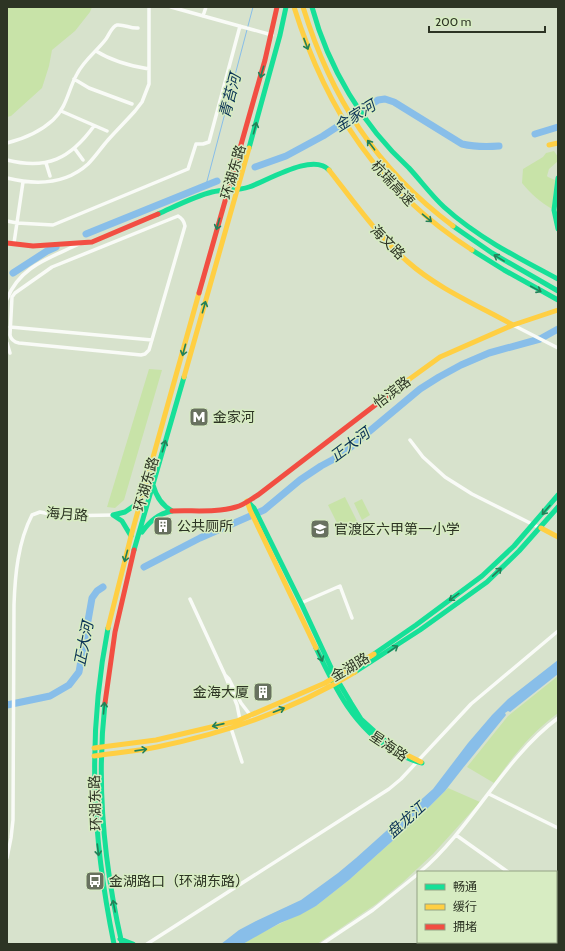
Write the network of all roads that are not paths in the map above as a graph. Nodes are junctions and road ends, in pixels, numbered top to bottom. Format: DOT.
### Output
graph roads {
  1 [pos="149,7"];
  2 [pos="171,7"];
  3 [pos="206,7"];
  4 [pos="277,7"];
  5 [pos="286,7"];
  6 [pos="294,7"];
  7 [pos="303,7"];
  8 [pos="312,7"];
  9 [pos="203,16"];
  10 [pos="240,26"];
  11 [pos="138,28"];
  12 [pos="272,35"];
  13 [pos="96,51"];
  14 [pos="149,69"];
  15 [pos="74,80"];
  16 [pos="132,104"];
  17 [pos="61,111"];
  18 [pos="94,126"];
  19 [pos="107,132"];
  20 [pos="7,143"];
  21 [pos="558,143"];
  22 [pos="558,146"];
  23 [pos="75,149"];
  24 [pos="7,160"];
  25 [pos="83,160"];
  26 [pos="46,163"];
  27 [pos="50,176"];
  28 [pos="7,178"];
  29 [pos="558,178"];
  30 [pos="23,182"];
  31 [pos="229,189"];
  32 [pos="238,189"];
  33 [pos="7,221"];
  34 [pos="17,223"];
  35 [pos="132,224"];
  36 [pos="558,229"];
  37 [pos="135,233"];
  38 [pos="7,242"];
  39 [pos="92,242"];
  40 [pos="14,244"];
  41 [pos="80,244"];
  42 [pos="95,249"];
  43 [pos="556,278"];
  44 [pos="558,291"];
  45 [pos="7,299"];
  46 [pos="558,300"];
  47 [pos="558,310"];
  48 [pos="513,325"];
  49 [pos="10,326"];
  50 [pos="152,340"];
  51 [pos="7,343"];
  52 [pos="558,348"];
  53 [pos="10,353"];
  54 [pos="410,440"];
  55 [pos="153,485"];
  56 [pos="558,496"];
  57 [pos="141,501"];
  58 [pos="248,501"];
  59 [pos="558,507"];
  60 [pos="172,511"];
  61 [pos="113,515"];
  62 [pos="533,524"];
  63 [pos="541,528"];
  64 [pos="131,536"];
  65 [pos="138,537"];
  66 [pos="558,537"];
  67 [pos="190,599"];
  68 [pos="299,604"];
  69 [pos="352,618"];
  70 [pos="558,631"];
  71 [pos="225,676"];
  72 [pos="333,678"];
  73 [pos="337,684"];
  74 [pos="251,716"];
  75 [pos="558,718"];
  76 [pos="240,720"];
  77 [pos="232,728"];
  78 [pos="102,747"];
  79 [pos="94,748"];
  80 [pos="102,755"];
  81 [pos="94,756"];
  82 [pos="416,761"];
  83 [pos="242,762"];
  84 [pos="489,794"];
  85 [pos="558,828"];
  86 [pos="456,835"];
  87 [pos="7,858"];
  88 [pos="421,871"];
  89 [pos="507,871"];
  90 [pos="417,875"];
  91 [pos="328,940"];
  92 [pos="121,941"];
  93 [pos="114,944"];
  94 [pos="133,944"];
  95 [pos="146,944"];
  96 [pos="322,944"];
  97 [pos="332,944"];
  1 -- 14 [label="street"];
  2 -- 9 [label="street"];
  3 -- 9 [label="street"];
  4 -- 12 [label="main road, 环湖东路"];
  32 -- 5 [label="main road, 环湖东路, one-way"];
  6 -- 46 [label="main road, 杭瑞高速, one-way"];
  44 -- 7 [label="main road, 杭瑞高速, one-way"];
  8 -- 43 [label="main road"];
  9 -- 10 [label="street"];
  10 -- 12 [label="street"];
  10 -- 34 [label="street"];
  11 -- 13 [label="street"];
  12 -- 31 [label="main road, 环湖东路, one-way"];
  13 -- 14 [label="street"];
  13 -- 15 [label="street"];
  14 -- 30 [label="street"];
  15 -- 16 [label="street"];
  15 -- 17 [label="street"];
  17 -- 18 [label="street"];
  17 -- 20 [label="street"];
  18 -- 19 [label="street"];
  18 -- 23 [label="street"];
  21 -- 22 [label="main road"];
  23 -- 25 [label="street"];
  23 -- 26 [label="street"];
  24 -- 26 [label="street"];
  26 -- 27 [label="street"];
  28 -- 30 [label="street"];
  29 -- 36 [label="main road"];
  30 -- 34 [label="street"];
  31 -- 32 [label="main road, 海文路"];
  31 -- 35 [label="main road, 海文路"];
  31 -- 57 [label="main road, 环湖东路, one-way"];
  32 -- 48 [label="main road, 海文路"];
  55 -- 32 [label="main road, 环湖东路, one-way"];
  33 -- 34 [label="street"];
  34 -- 40 [label="street"];
  35 -- 37 [label="street"];
  35 -- 39 [label="main road, 海文路"];
  37 -- 42 [label="street"];
  37 -- 50 [label="street"];
  38 -- 40 [label="main road, 海文路"];
  39 -- 41 [label="main road, 海文路"];
  39 -- 42 [label="street"];
  40 -- 41 [label="main road, 海文路"];
  41 -- 45 [label="street"];
  42 -- 49 [label="street"];
  47 -- 48 [label="main road, 怡滨路"];
  48 -- 52 [label="street, 海文路"];
  48 -- 58 [label="main road, 怡滨路"];
  49 -- 50 [label="street"];
  49 -- 50 [label="street"];
  51 -- 53 [label="street"];
  54 -- 62 [label="street"];
  55 -- 60 [label="main road"];
  55 -- 65 [label="main road, 环湖东路"];
  56 -- 62 [label="main road, 金湖路, one-way"];
  57 -- 61 [label="main road"];
  57 -- 64 [label="main road, 环湖东路"];
  58 -- 60 [label="main road, 怡滨路"];
  58 -- 68 [label="main road, 星海路"];
  59 -- 63 [label="main road, 金湖路"];
  60 -- 65 [label="main road, 怡滨路"];
  61 -- 64 [label="main road"];
  61 -- 87 [label="street, 海月路"];
  62 -- 63 [label="street"];
  62 -- 72 [label="main road, 金湖路, one-way"];
  63 -- 66 [label="main road"];
  73 -- 63 [label="main road, 金湖路, one-way"];
  64 -- 79 [label="main road, 环湖东路, one-way"];
  78 -- 65 [label="main road, 环湖东路, one-way"];
  67 -- 71 [label="street"];
  68 -- 69 [label="street"];
  68 -- 72 [label="main road, 星海路"];
  70 -- 82 [label="street"];
  71 -- 74 [label="street"];
  71 -- 76 [label="street"];
  72 -- 73 [label="main road, 星海路"];
  72 -- 74 [label="main road, 金湖路"];
  77 -- 73 [label="main road, 金湖路, one-way"];
  73 -- 82 [label="main road, 星海路"];
  74 -- 76 [label="main road, 金湖路"];
  75 -- 84 [label="street"];
  76 -- 78 [label="main road, 金湖路, one-way"];
  80 -- 77 [label="main road, 金湖路, one-way"];
  77 -- 83 [label="street"];
  78 -- 79 [label="main road, 金湖路"];
  78 -- 80 [label="main road, 环湖东路"];
  79 -- 81 [label="main road, 环湖东路"];
  80 -- 81 [label="main road, 金湖路"];
  92 -- 80 [label="main road, 环湖东路, one-way"];
  81 -- 93 [label="main road, 环湖东路, one-way"];
  82 -- 95 [label="street"];
  84 -- 85 [label="street"];
  84 -- 86 [label="street"];
  86 -- 88 [label="street"];
  86 -- 89 [label="street"];
  90 -- 91 [label="street"];
  91 -- 96 [label="street"];
  91 -- 97 [label="street"];
  92 -- 94 [label="main road"];
}
